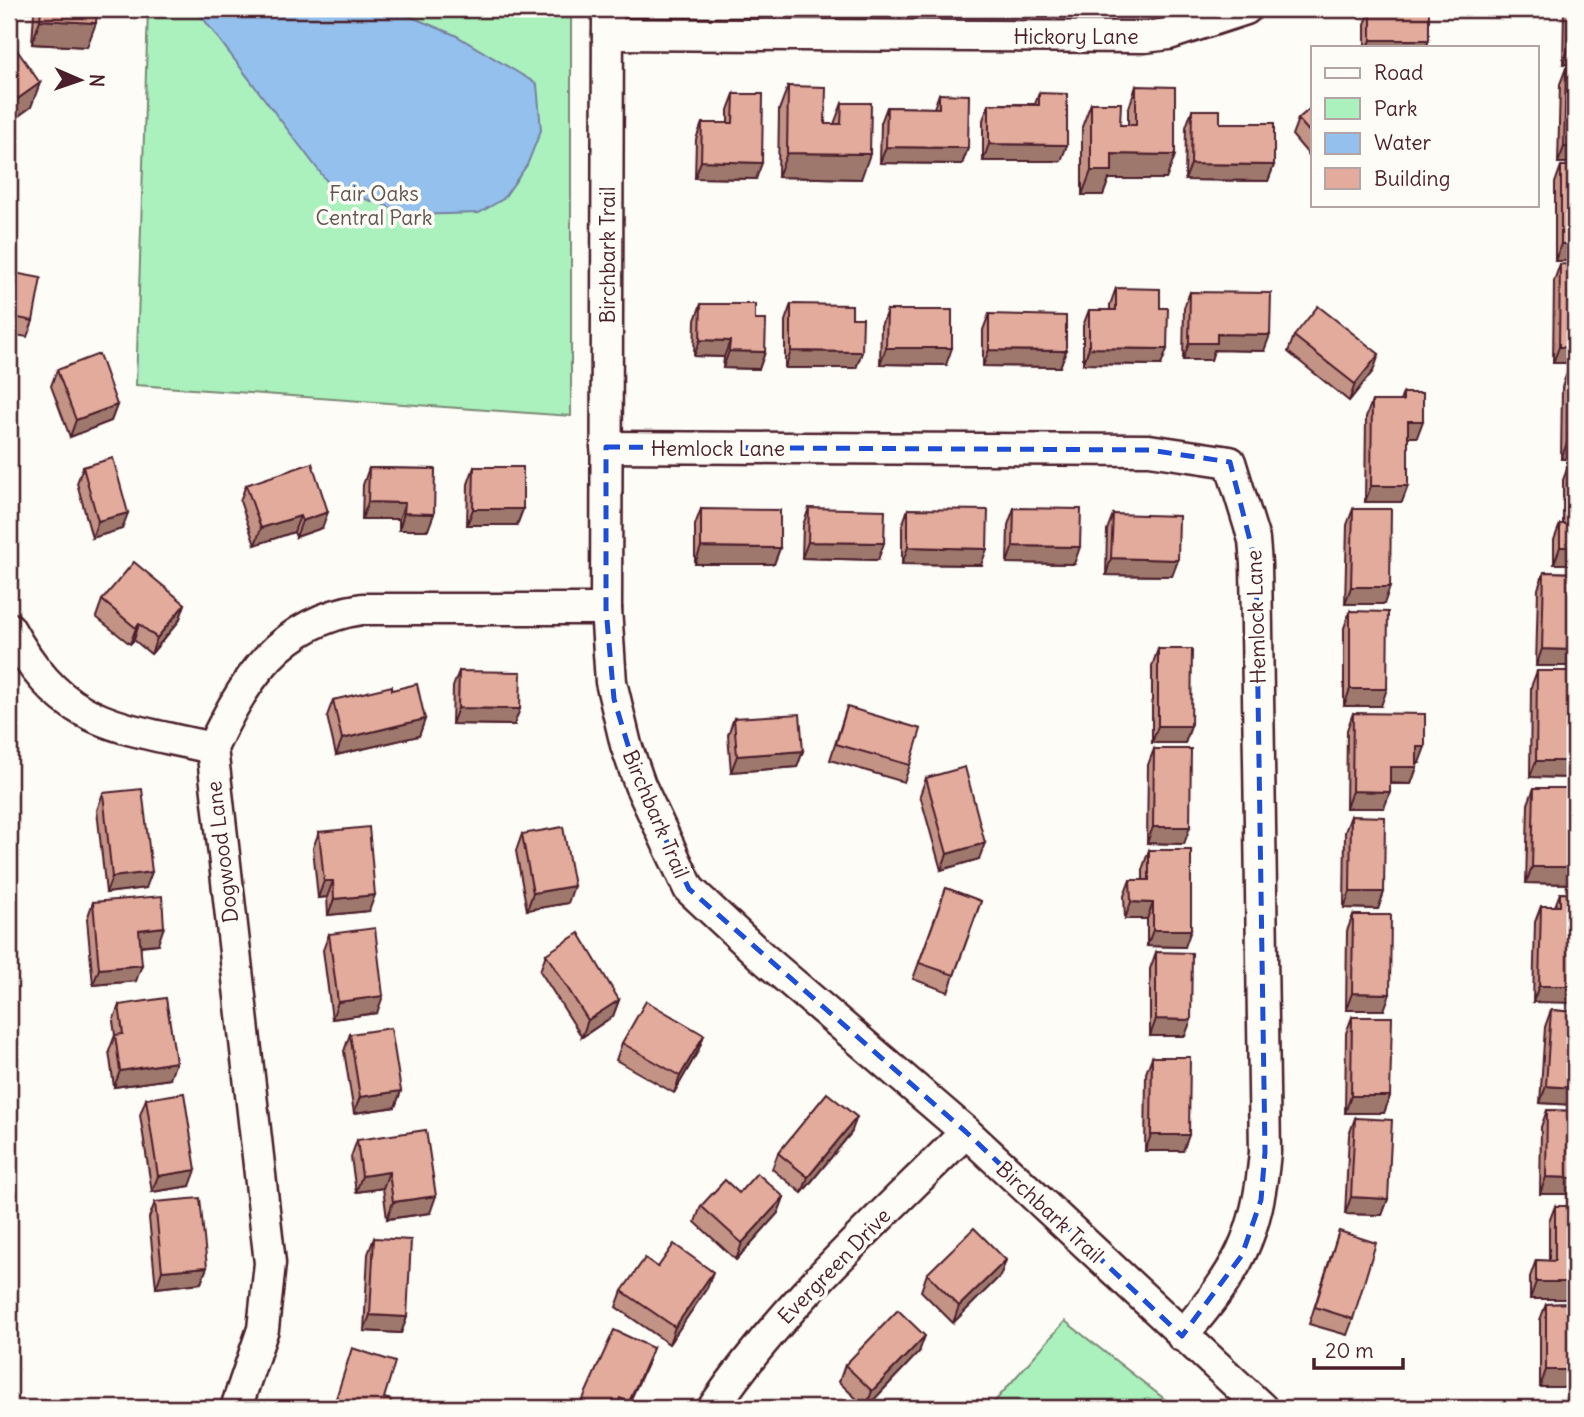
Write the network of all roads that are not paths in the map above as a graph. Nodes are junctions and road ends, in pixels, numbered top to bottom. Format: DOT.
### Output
graph roads {
  1 [pos="1246,9"];
  2 [pos="608,21"];
  3 [pos="606,447"];
  4 [pos="606,609"];
  5 [pos="9,628"];
  6 [pos="212,748"];
  7 [pos="966,1132"];
  8 [pos="1182,1336"];
  9 [pos="236,1408"];
  10 [pos="713,1408"];
  11 [pos="1262,1408"];
  1 -- 2 [label="street, Hickory Lane"];
  2 -- 3 [label="street, Birchbark Trail"];
  3 -- 4 [label="street, Birchbark Trail"];
  3 -- 8 [label="street, Hemlock Lane"];
  4 -- 6 [label="street"];
  4 -- 7 [label="street, Birchbark Trail"];
  5 -- 6 [label="street"];
  6 -- 9 [label="street, Dogwood Lane"];
  7 -- 8 [label="street, Birchbark Trail"];
  7 -- 10 [label="street, Evergreen Drive"];
  8 -- 11 [label="street, Birchbark Trail"];
}
